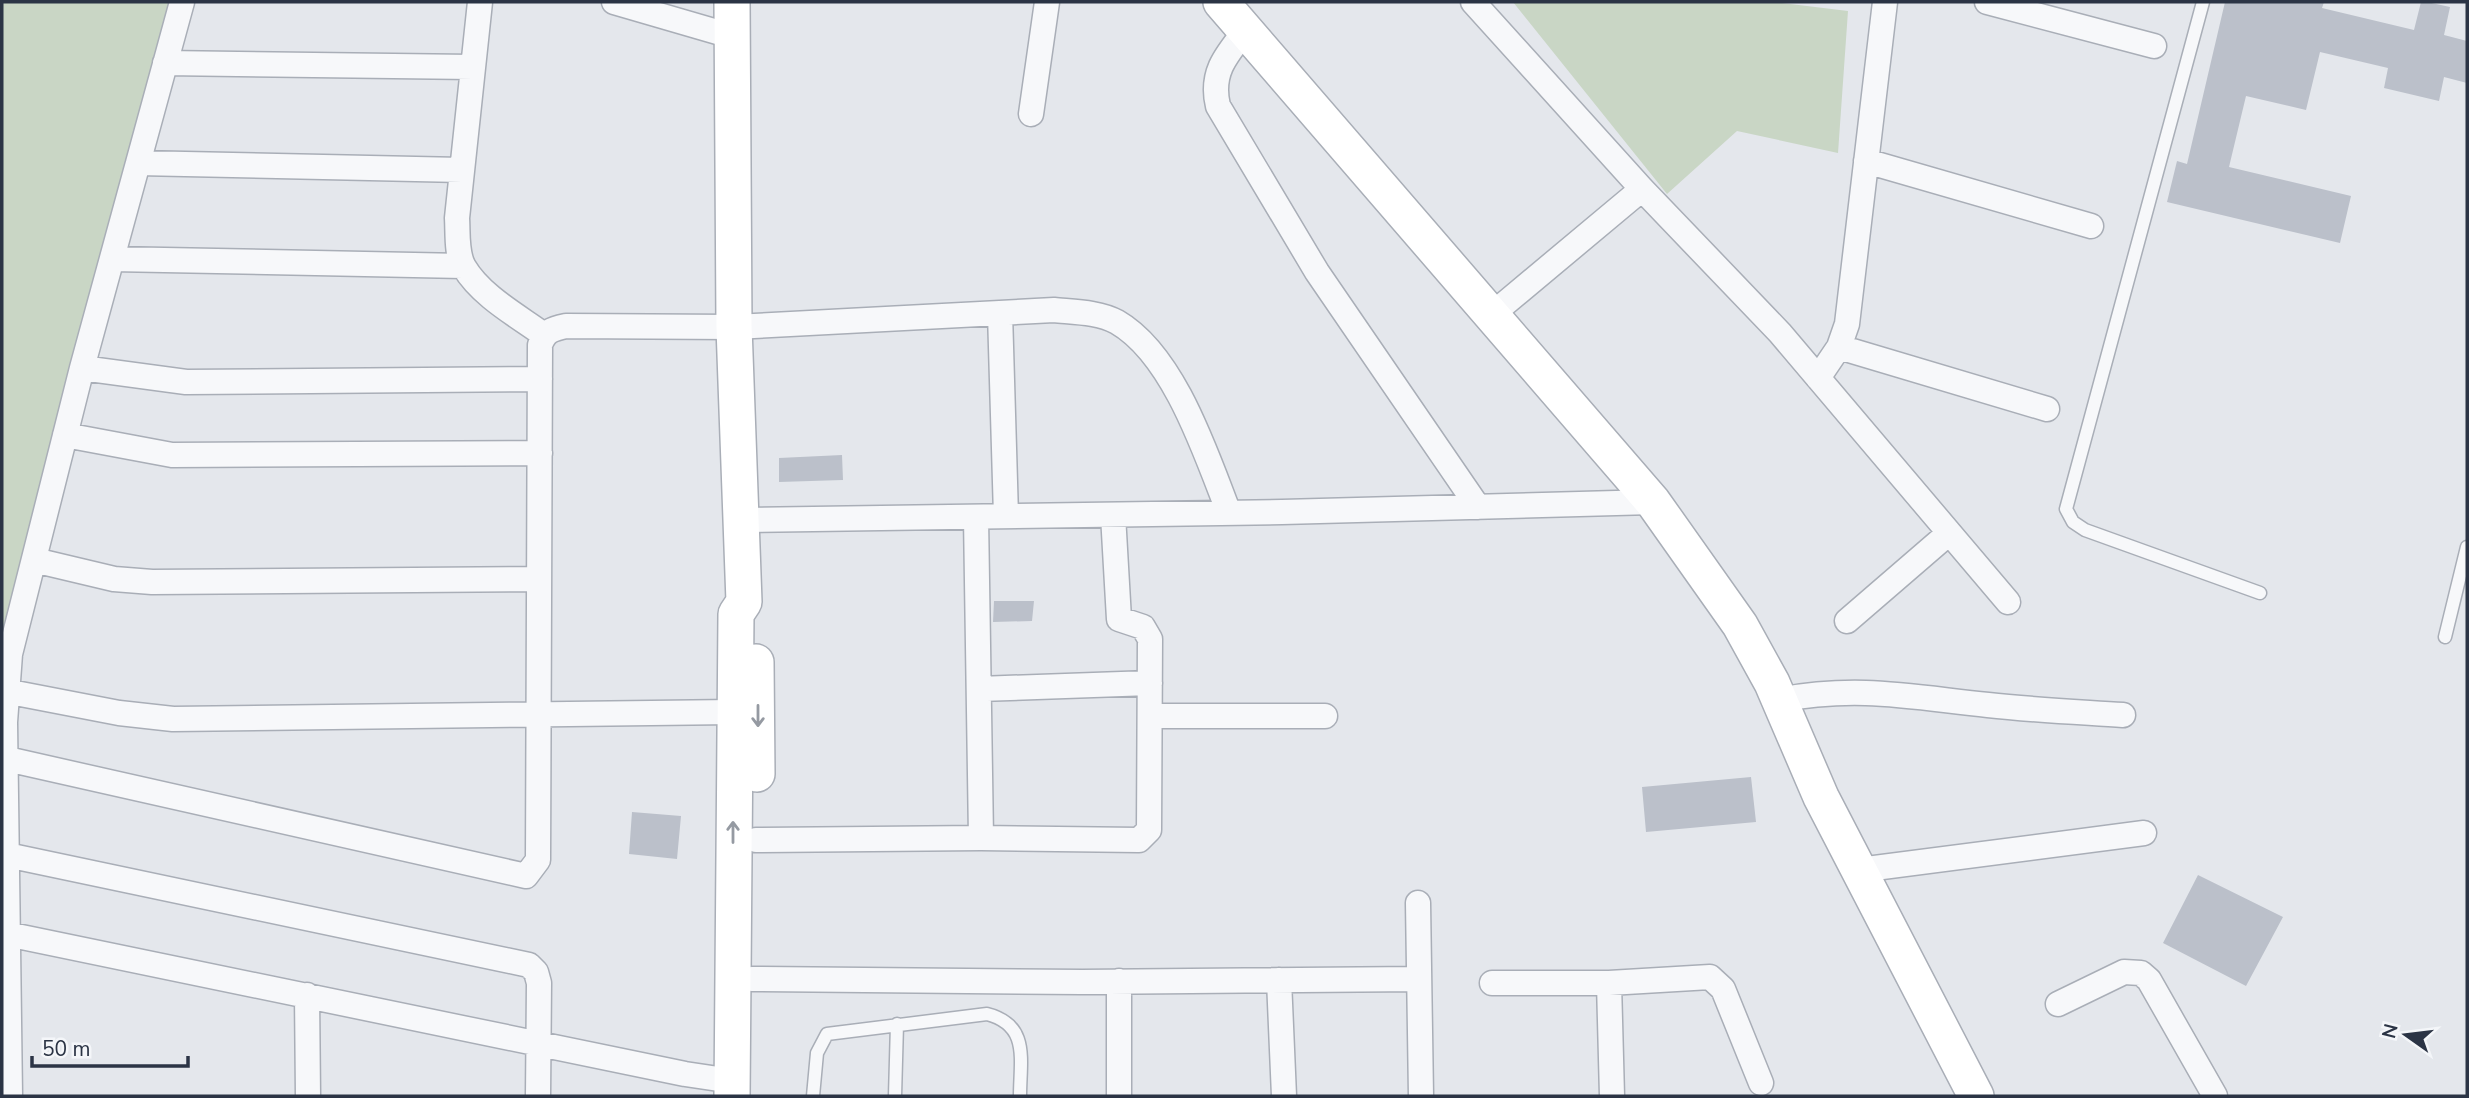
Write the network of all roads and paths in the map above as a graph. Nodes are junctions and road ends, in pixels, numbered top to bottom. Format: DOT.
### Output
graph roads {
  1 [pos="182,2"];
  2 [pos="480,2"];
  3 [pos="614,2"];
  4 [pos="732,2"];
  5 [pos="1047,2"];
  6 [pos="1221,2"];
  7 [pos="1473,2"];
  8 [pos="1885,2"];
  9 [pos="1987,2"];
  10 [pos="2203,2"];
  11 [pos="1246,30"];
  12 [pos="731,36"];
  13 [pos="2154,46"];
  14 [pos="165,63"];
  15 [pos="473,67"];
  16 [pos="1031,114"];
  17 [pos="1867,161"];
  18 [pos="138,163"];
  19 [pos="462,170"];
  20 [pos="1642,189"];
  21 [pos="2091,226"];
  22 [pos="111,259"];
  23 [pos="463,266"];
  24 [pos="1000,313"];
  25 [pos="1490,316"];
  26 [pos="734,327"];
  27 [pos="544,335"];
  28 [pos="1839,347"];
  29 [pos="82,368"];
  30 [pos="1818,378"];
  31 [pos="540,379"];
  32 [pos="2047,409"];
  33 [pos="65,435"];
  34 [pos="540,453"];
  35 [pos="1653,502"];
  36 [pos="1478,507"];
  37 [pos="1229,513"];
  38 [pos="1113,515"];
  39 [pos="1006,516"];
  40 [pos="976,517"];
  41 [pos="740,520"];
  42 [pos="1949,533"];
  43 [pos="2467,547"];
  44 [pos="34,560"];
  45 [pos="539,579"];
  46 [pos="2260,593"];
  47 [pos="744,602"];
  48 [pos="2008,602"];
  49 [pos="1847,621"];
  50 [pos="2445,637"];
  51 [pos="1150,683"];
  52 [pos="979,689"];
  53 [pos="5,691"];
  54 [pos="1779,700"];
  55 [pos="733,712"];
  56 [pos="2123,715"];
  57 [pos="538,716"];
  58 [pos="1150,716"];
  59 [pos="1325,716"];
  60 [pos="3,722"];
  61 [pos="7,759"];
  62 [pos="2144,832"];
  63 [pos="981,838"];
  64 [pos="757,840"];
  65 [pos="7,855"];
  66 [pos="1859,870"];
  67 [pos="1418,903"];
  68 [pos="4,933"];
  69 [pos="752,979"];
  70 [pos="1419,979"];
  71 [pos="1279,980"];
  72 [pos="1119,981"];
  73 [pos="1492,983"];
  74 [pos="1609,984"];
  75 [pos="307,995"];
  76 [pos="2058,1004"];
  77 [pos="897,1024"];
  78 [pos="5,1025"];
  79 [pos="538,1041"];
  80 [pos="1761,1083"];
  81 [pos="739,1091"];
  82 [pos="10,1096"];
  83 [pos="308,1096"];
  84 [pos="538,1096"];
  85 [pos="813,1096"];
  86 [pos="895,1096"];
  87 [pos="1020,1096"];
  88 [pos="1119,1096"];
  89 [pos="1284,1096"];
  90 [pos="1421,1096"];
  91 [pos="1612,1096"];
  92 [pos="1974,1096"];
  93 [pos="2215,1096"];
  1 -- 14 [label="street"];
  2 -- 15 [label="street"];
  3 -- 12 [label="street"];
  4 -- 12 [label="main road"];
  5 -- 16 [label="street"];
  6 -- 11 [label="main road"];
  7 -- 20 [label="street"];
  8 -- 17 [label="street"];
  9 -- 13 [label="street"];
  10 -- 46 [label="lane"];
  11 -- 25 [label="main road"];
  11 -- 36 [label="street"];
  12 -- 26 [label="main road"];
  14 -- 15 [label="street"];
  14 -- 18 [label="street"];
  15 -- 19 [label="street"];
  17 -- 21 [label="street"];
  17 -- 28 [label="street"];
  18 -- 19 [label="street"];
  18 -- 22 [label="street"];
  19 -- 23 [label="street"];
  20 -- 25 [label="street"];
  20 -- 30 [label="street"];
  22 -- 23 [label="street"];
  22 -- 29 [label="street"];
  23 -- 27 [label="street"];
  24 -- 26 [label="street"];
  24 -- 37 [label="street"];
  24 -- 39 [label="street"];
  25 -- 35 [label="main road"];
  26 -- 27 [label="street"];
  26 -- 41 [label="main road"];
  27 -- 31 [label="street"];
  28 -- 30 [label="street"];
  28 -- 32 [label="street"];
  29 -- 31 [label="street"];
  29 -- 33 [label="street"];
  30 -- 42 [label="street"];
  31 -- 34 [label="street"];
  33 -- 34 [label="street"];
  33 -- 44 [label="street"];
  34 -- 45 [label="street"];
  35 -- 36 [label="street"];
  35 -- 54 [label="main road"];
  36 -- 37 [label="street"];
  37 -- 38 [label="street"];
  38 -- 39 [label="street"];
  38 -- 51 [label="street"];
  39 -- 40 [label="street"];
  40 -- 41 [label="street"];
  40 -- 52 [label="street"];
  41 -- 47 [label="main road"];
  42 -- 48 [label="street"];
  42 -- 49 [label="street"];
  43 -- 50 [label="lane"];
  44 -- 45 [label="street"];
  44 -- 53 [label="street"];
  45 -- 57 [label="street"];
  47 -- 55 [label="main road"];
  47 -- 64 [label="main road, one-way"];
  51 -- 52 [label="street"];
  51 -- 58 [label="street"];
  52 -- 63 [label="street"];
  53 -- 57 [label="street"];
  53 -- 60 [label="street"];
  54 -- 56 [label="street"];
  54 -- 66 [label="main road"];
  55 -- 57 [label="street"];
  81 -- 55 [label="main road, one-way"];
  57 -- 61 [label="street"];
  58 -- 59 [label="street"];
  58 -- 63 [label="street"];
  60 -- 61 [label="street"];
  61 -- 65 [label="street"];
  62 -- 66 [label="street"];
  63 -- 64 [label="street"];
  64 -- 69 [label="main road"];
  65 -- 68 [label="street"];
  65 -- 79 [label="street"];
  66 -- 92 [label="main road"];
  67 -- 70 [label="street"];
  68 -- 75 [label="street"];
  68 -- 78 [label="street"];
  69 -- 72 [label="street"];
  69 -- 81 [label="main road"];
  70 -- 71 [label="street"];
  70 -- 90 [label="street"];
  71 -- 72 [label="street"];
  71 -- 89 [label="street"];
  72 -- 88 [label="street"];
  73 -- 74 [label="street"];
  74 -- 80 [label="street"];
  74 -- 91 [label="street"];
  75 -- 79 [label="street"];
  75 -- 83 [label="street"];
  76 -- 93 [label="street"];
  77 -- 85 [label="lane"];
  77 -- 86 [label="lane"];
  77 -- 87 [label="lane"];
  78 -- 82 [label="street"];
  79 -- 81 [label="street"];
  79 -- 84 [label="street"];
}
